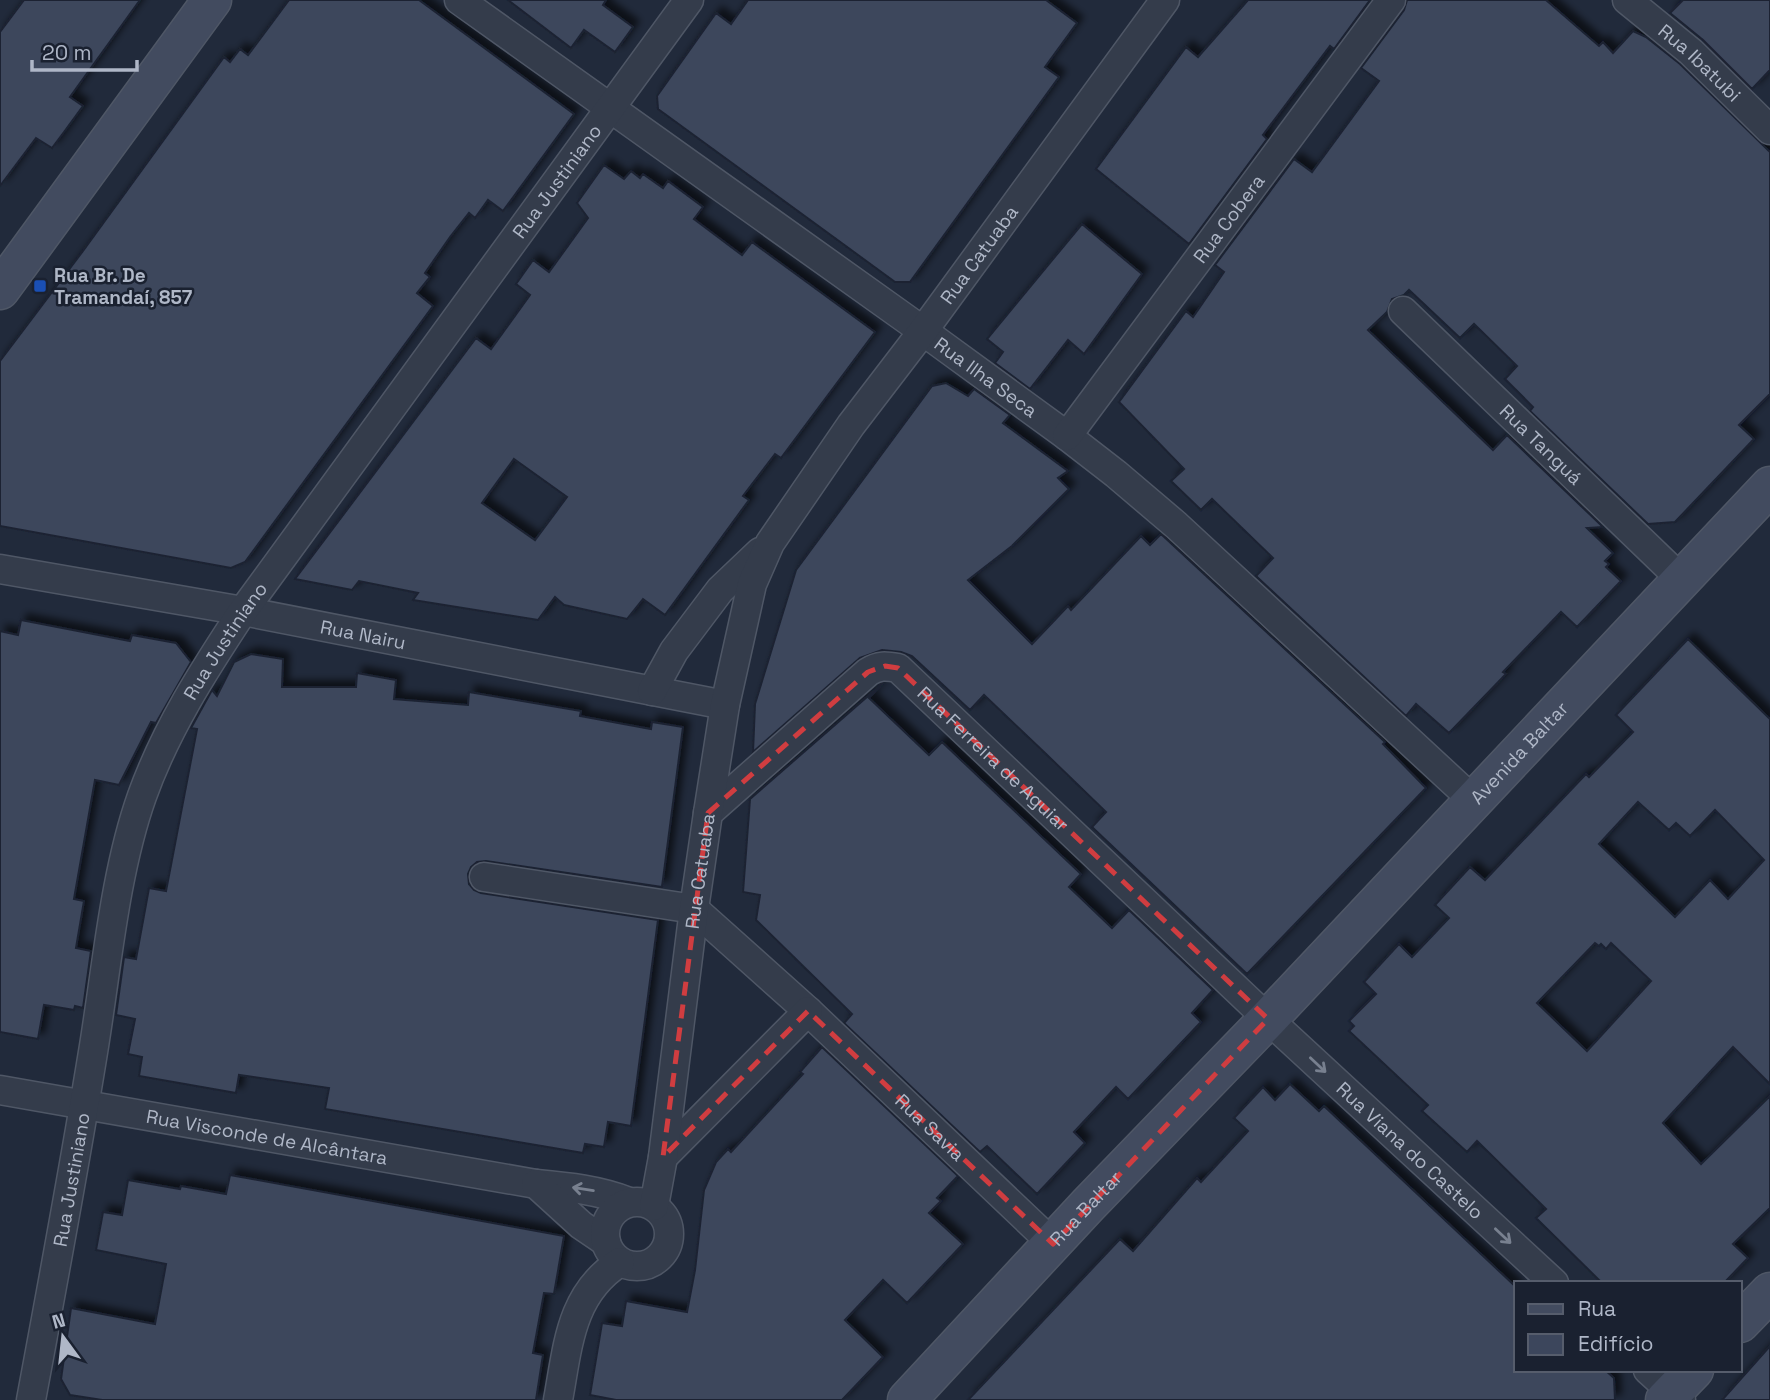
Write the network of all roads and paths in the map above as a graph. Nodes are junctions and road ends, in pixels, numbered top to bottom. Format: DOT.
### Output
graph roads {
  1 [pos="212,0"];
  2 [pos="459,0"];
  3 [pos="689,0"];
  4 [pos="1164,0"];
  5 [pos="1391,0"];
  6 [pos="1627,0"];
  7 [pos="611,106"];
  8 [pos="1770,130"];
  9 [pos="0,290"];
  10 [pos="1404,312"];
  11 [pos="923,331"];
  12 [pos="1067,436"];
  13 [pos="1770,486"];
  14 [pos="770,543"];
  15 [pos="0,569"];
  16 [pos="1681,579"];
  17 [pos="243,611"];
  18 [pos="652,691"];
  19 [pos="725,705"];
  20 [pos="1473,800"];
  21 [pos="708,813"];
  22 [pos="484,877"];
  23 [pos="694,909"];
  24 [pos="808,1011"];
  25 [pos="1268,1019"];
  26 [pos="0,1090"];
  27 [pos="85,1106"];
  28 [pos="663,1157"];
  29 [pos="536,1184"];
  30 [pos="642,1204"];
  31 [pos="1053,1244"];
  32 [pos="613,1252"];
  33 [pos="1552,1281"];
  34 [pos="1770,1292"];
  35 [pos="1742,1321"];
  36 [pos="31,1400"];
  37 [pos="558,1400"];
  38 [pos="907,1400"];
  1 -- 9 [label="street"];
  2 -- 7 [label="street, Rua Ilha Seca"];
  3 -- 7 [label="street, Rua Justiniano"];
  4 -- 11 [label="street, Rua Catuaba"];
  5 -- 12 [label="street, Rua Cobera"];
  6 -- 8 [label="street, Rua Ibatubi"];
  7 -- 11 [label="street, Rua Ilha Seca"];
  7 -- 17 [label="street, Rua Justiniano"];
  10 -- 16 [label="street, Rua Tanguá"];
  11 -- 12 [label="street, Rua Ilha Seca"];
  11 -- 14 [label="street, Rua Catuaba"];
  12 -- 20 [label="street, Rua Ilha Seca"];
  13 -- 16 [label="street, Avenida Baltar"];
  14 -- 18 [label="street, Rua Catuaba"];
  14 -- 19 [label="street, Rua Catuaba"];
  15 -- 17 [label="street, Rua Nairu"];
  16 -- 20 [label="street, Avenida Baltar"];
  17 -- 18 [label="street, Rua Nairu"];
  17 -- 27 [label="street, Rua Justiniano"];
  18 -- 19 [label="street, Rua Nairu"];
  19 -- 21 [label="street, Rua Catuaba"];
  20 -- 25 [label="street, Avenida Baltar"];
  21 -- 23 [label="street, Rua Catuaba"];
  21 -- 25 [label="street, Rua Ferreira de Aguiar"];
  22 -- 23 [label="street"];
  23 -- 24 [label="street, Rua Savia"];
  23 -- 28 [label="street, Rua Catuaba"];
  24 -- 28 [label="street"];
  24 -- 31 [label="street, Rua Savia"];
  25 -- 31 [label="street, Rua Baltar"];
  25 -- 33 [label="street, Rua Viana do Castelo, one-way"];
  26 -- 27 [label="street, Rua Visconde de Alcântara"];
  27 -- 29 [label="street, Rua Visconde de Alcântara"];
  27 -- 36 [label="street, Rua Justiniano"];
  28 -- 30 [label="street, Rua Catuaba"];
  30 -- 29 [label="street, Rua Visconde de Alcântara, one-way"];
  29 -- 32 [label="street"];
  30 -- 32 [label="street"];
  30 -- 32 [label="street"];
  31 -- 38 [label="street, Rua Baltar"];
  32 -- 37 [label="street"];
  34 -- 35 [label="street"];
}
